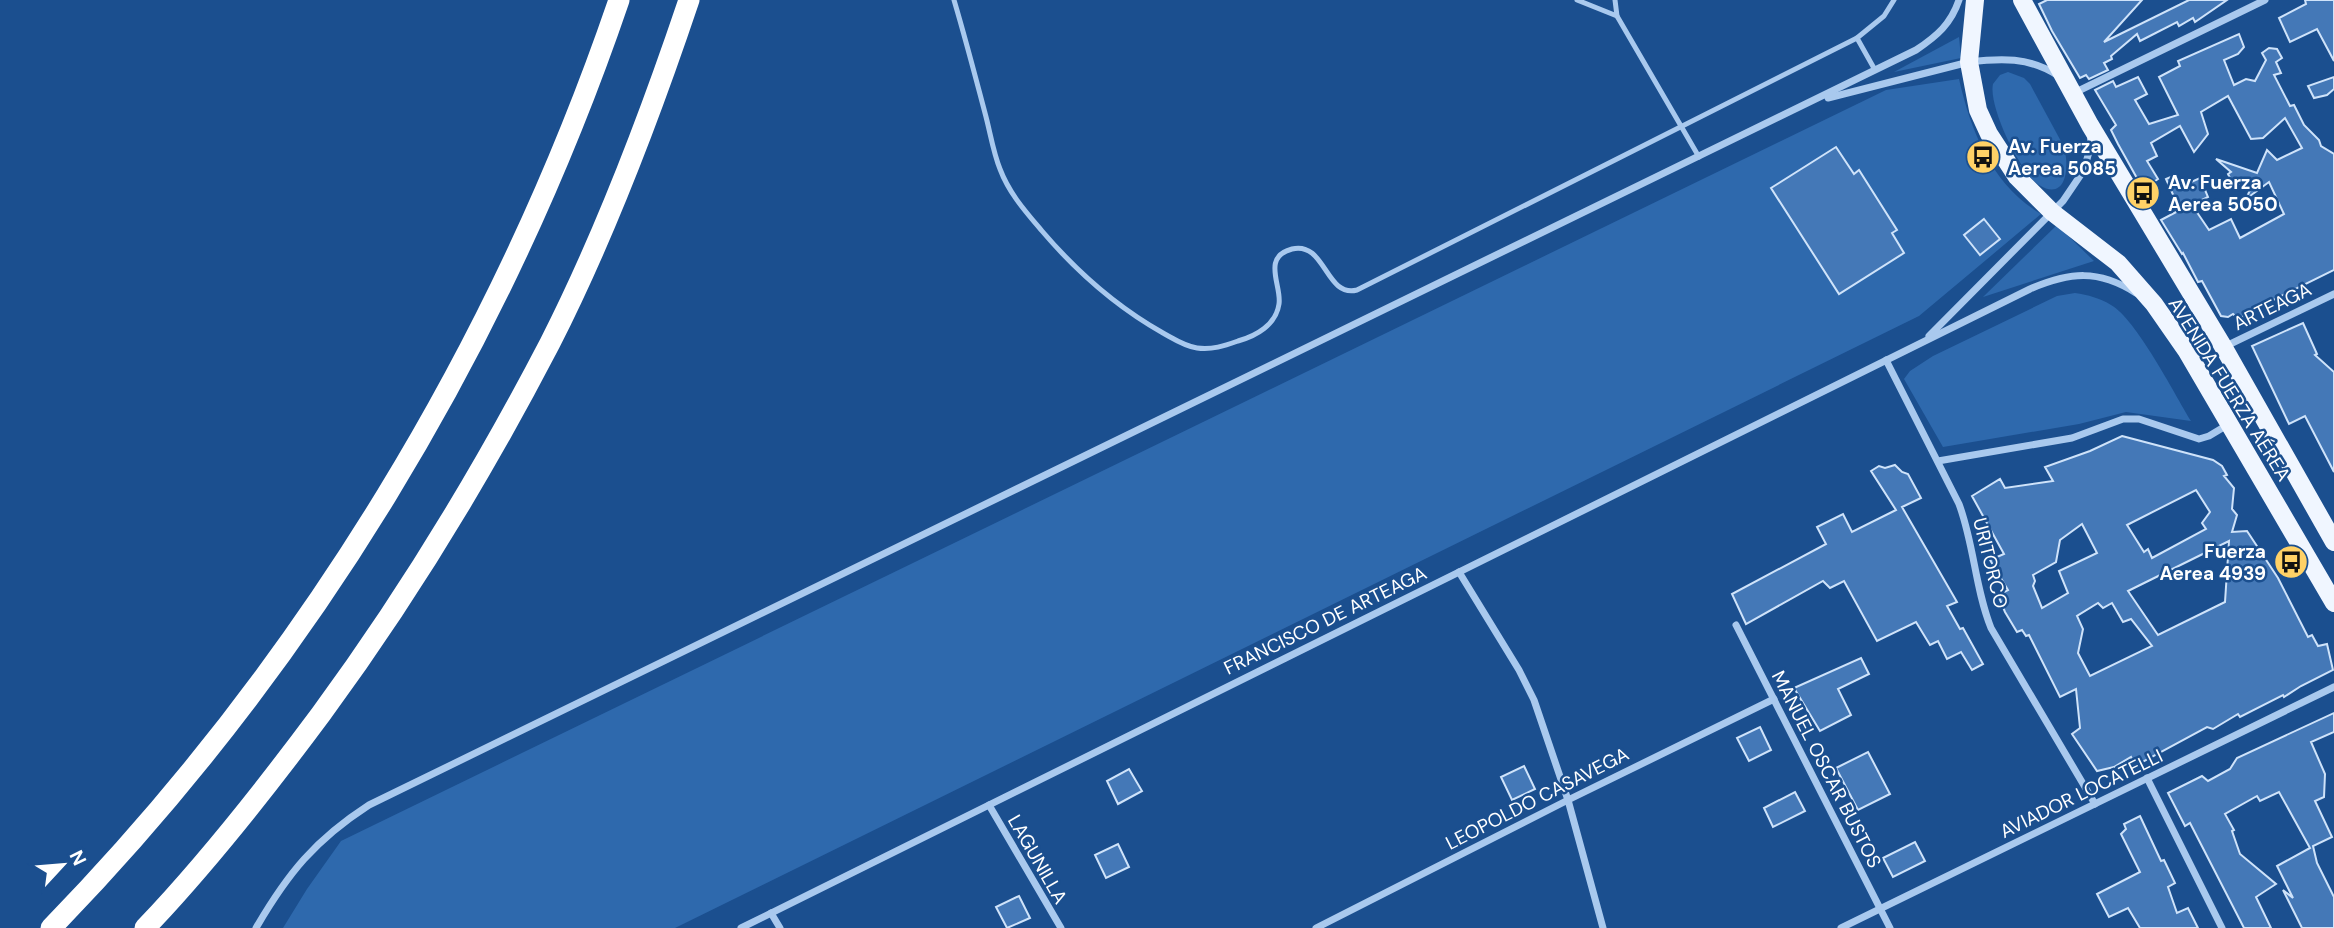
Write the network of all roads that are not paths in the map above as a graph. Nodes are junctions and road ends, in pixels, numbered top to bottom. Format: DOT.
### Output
graph roads {
  1 [pos="619,0"];
  2 [pos="689,0"];
  3 [pos="954,0"];
  4 [pos="1577,0"];
  5 [pos="1615,0"];
  6 [pos="1894,0"];
  7 [pos="1959,0"];
  8 [pos="1975,0"];
  9 [pos="2022,0"];
  10 [pos="2265,0"];
  11 [pos="1616,16"];
  12 [pos="1857,38"];
  13 [pos="1969,62"];
  14 [pos="1875,70"];
  15 [pos="2074,94"];
  16 [pos="1814,101"];
  17 [pos="2090,125"];
  18 [pos="1680,127"];
  19 [pos="1699,157"];
  20 [pos="2052,212"];
  21 [pos="2334,294"];
  22 [pos="2154,304"];
  23 [pos="1924,341"];
  24 [pos="2224,348"];
  25 [pos="1886,360"];
  26 [pos="2230,424"];
  27 [pos="1938,461"];
  28 [pos="2334,542"];
  29 [pos="1459,572"];
  30 [pos="2334,603"];
  31 [pos="1736,625"];
  32 [pos="2334,687"];
  33 [pos="1774,699"];
  34 [pos="2147,778"];
  35 [pos="1568,800"];
  36 [pos="2095,804"];
  37 [pos="989,805"];
  38 [pos="1880,909"];
  39 [pos="771,913"];
  40 [pos="51,928"];
  41 [pos="145,928"];
  42 [pos="256,928"];
  43 [pos="741,928"];
  44 [pos="780,928"];
  45 [pos="1060,928"];
  46 [pos="1316,928"];
  47 [pos="1604,928"];
  48 [pos="1841,928"];
  49 [pos="1890,928"];
  50 [pos="2222,928"];
  1 -- 40 [label="highway"];
  2 -- 41 [label="highway"];
  3 -- 18 [label="lane"];
  4 -- 11 [label="lane"];
  5 -- 11 [label="lane"];
  6 -- 12 [label="lane"];
  7 -- 14 [label="street"];
  8 -- 13 [label="main road, AVENIDA FUERZA AÉREA"];
  9 -- 15 [label="main road, AVENIDA FUERZA AÉREA"];
  10 -- 15 [label="street"];
  11 -- 18 [label="lane"];
  12 -- 14 [label="lane"];
  12 -- 18 [label="lane"];
  13 -- 15 [label="street"];
  13 -- 16 [label="street"];
  13 -- 20 [label="main road, AVENIDA FUERZA AÉREA"];
  14 -- 16 [label="street"];
  15 -- 17 [label="main road, AVENIDA FUERZA AÉREA"];
  16 -- 19 [label="street"];
  17 -- 20 [label="street, FRANCISCO DE ARTEAGA"];
  17 -- 24 [label="main road, AVENIDA FUERZA AÉREA"];
  18 -- 19 [label="lane"];
  19 -- 42 [label="street"];
  20 -- 22 [label="main road, AVENIDA FUERZA AÉREA"];
  20 -- 23 [label="street, FRANCISCO DE ARTEAGA"];
  21 -- 24 [label="street, ARTEAGA"];
  22 -- 23 [label="street, FRANCISCO DE ARTEAGA"];
  22 -- 26 [label="main road, AVENIDA FUERZA AÉREA"];
  23 -- 25 [label="street, FRANCISCO DE ARTEAGA"];
  24 -- 28 [label="main road, AVENIDA FUERZA AÉREA"];
  25 -- 27 [label="street, URITORCO"];
  25 -- 29 [label="street, FRANCISCO DE ARTEAGA"];
  26 -- 27 [label="street"];
  26 -- 30 [label="main road, AVENIDA FUERZA AÉREA"];
  27 -- 36 [label="street, URITORCO"];
  29 -- 35 [label="street"];
  29 -- 37 [label="street, FRANCISCO DE ARTEAGA"];
  31 -- 33 [label="street, MANUEL OSCAR BUSTOS"];
  32 -- 34 [label="street, AVIADOR LOCATELLI"];
  33 -- 35 [label="street, LEOPOLDO CASAVEGA"];
  33 -- 38 [label="street, MANUEL OSCAR BUSTOS"];
  34 -- 36 [label="street, AVIADOR LOCATELLI"];
  34 -- 50 [label="street"];
  35 -- 46 [label="street, LEOPOLDO CASAVEGA"];
  35 -- 47 [label="street"];
  36 -- 38 [label="street, AVIADOR LOCATELLI"];
  37 -- 39 [label="street, FRANCISCO DE ARTEAGA"];
  37 -- 45 [label="street, LAGUNILLA"];
  38 -- 48 [label="street, AVIADOR LOCATELLI"];
  38 -- 49 [label="street, MANUEL OSCAR BUSTOS"];
  39 -- 43 [label="street, FRANCISCO DE ARTEAGA"];
  39 -- 44 [label="street"];
}
